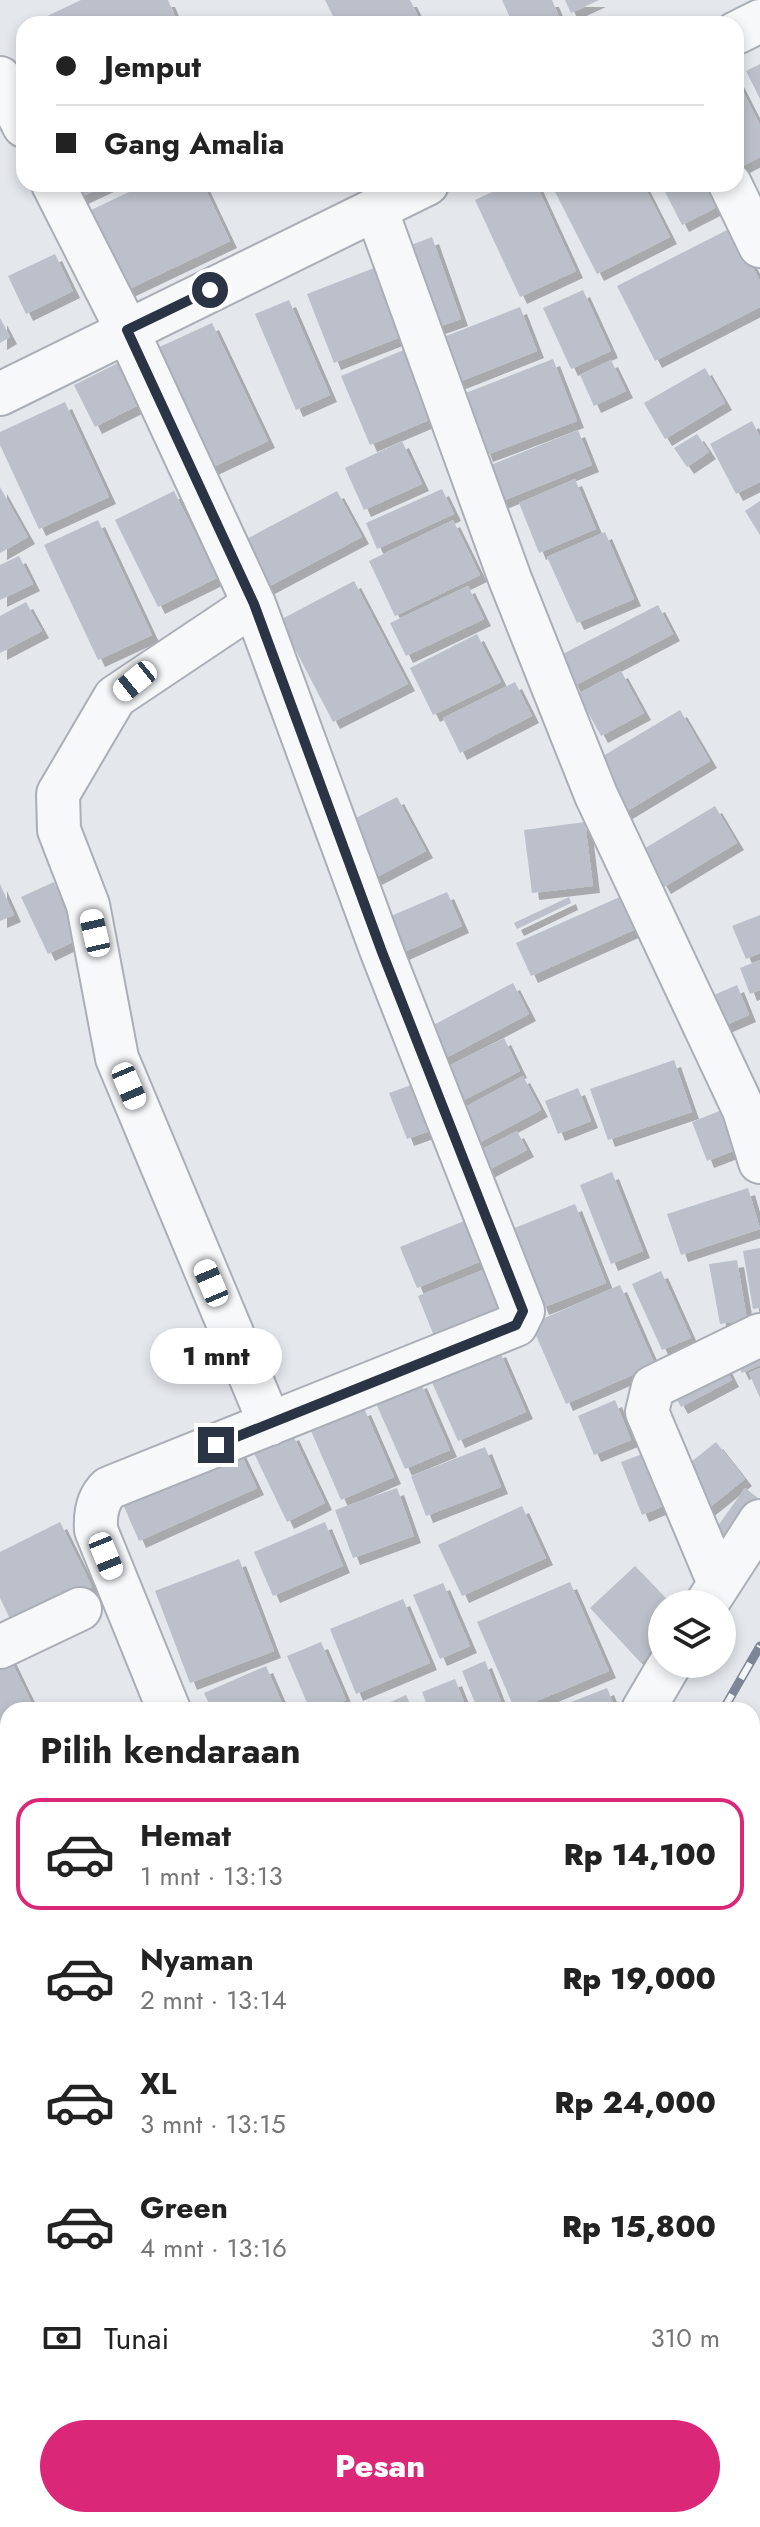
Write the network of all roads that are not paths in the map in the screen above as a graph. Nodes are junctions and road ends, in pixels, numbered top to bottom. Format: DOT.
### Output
graph roads {
  1 [pos="0,78"];
  2 [pos="16,110"];
  3 [pos="57,192"];
  4 [pos="411,192"];
  5 [pos="734,192"];
  6 [pos="376,209"];
  7 [pos="760,246"];
  8 [pos="127,330"];
  9 [pos="0,394"];
  10 [pos="254,604"];
  11 [pos="760,1162"];
  12 [pos="760,1335"];
  13 [pos="270,1424"];
  14 [pos="760,1521"];
  15 [pos="711,1590"];
  16 [pos="715,1590"];
  17 [pos="80,1609"];
  18 [pos="0,1647"];
  19 [pos="662,1678"];
  20 [pos="166,1702"];
  21 [pos="648,1702"];
  1 -- 2 [label="street"];
  3 -- 8 [label="street"];
  4 -- 6 [label="street"];
  5 -- 7 [label="street"];
  6 -- 8 [label="street"];
  6 -- 11 [label="street"];
  8 -- 9 [label="street"];
  8 -- 10 [label="street"];
  10 -- 13 [label="street"];
  10 -- 13 [label="street"];
  12 -- 15 [label="street"];
  13 -- 20 [label="street"];
  14 -- 16 [label="street"];
  17 -- 18 [label="street"];
  19 -- 21 [label="street"];
}
